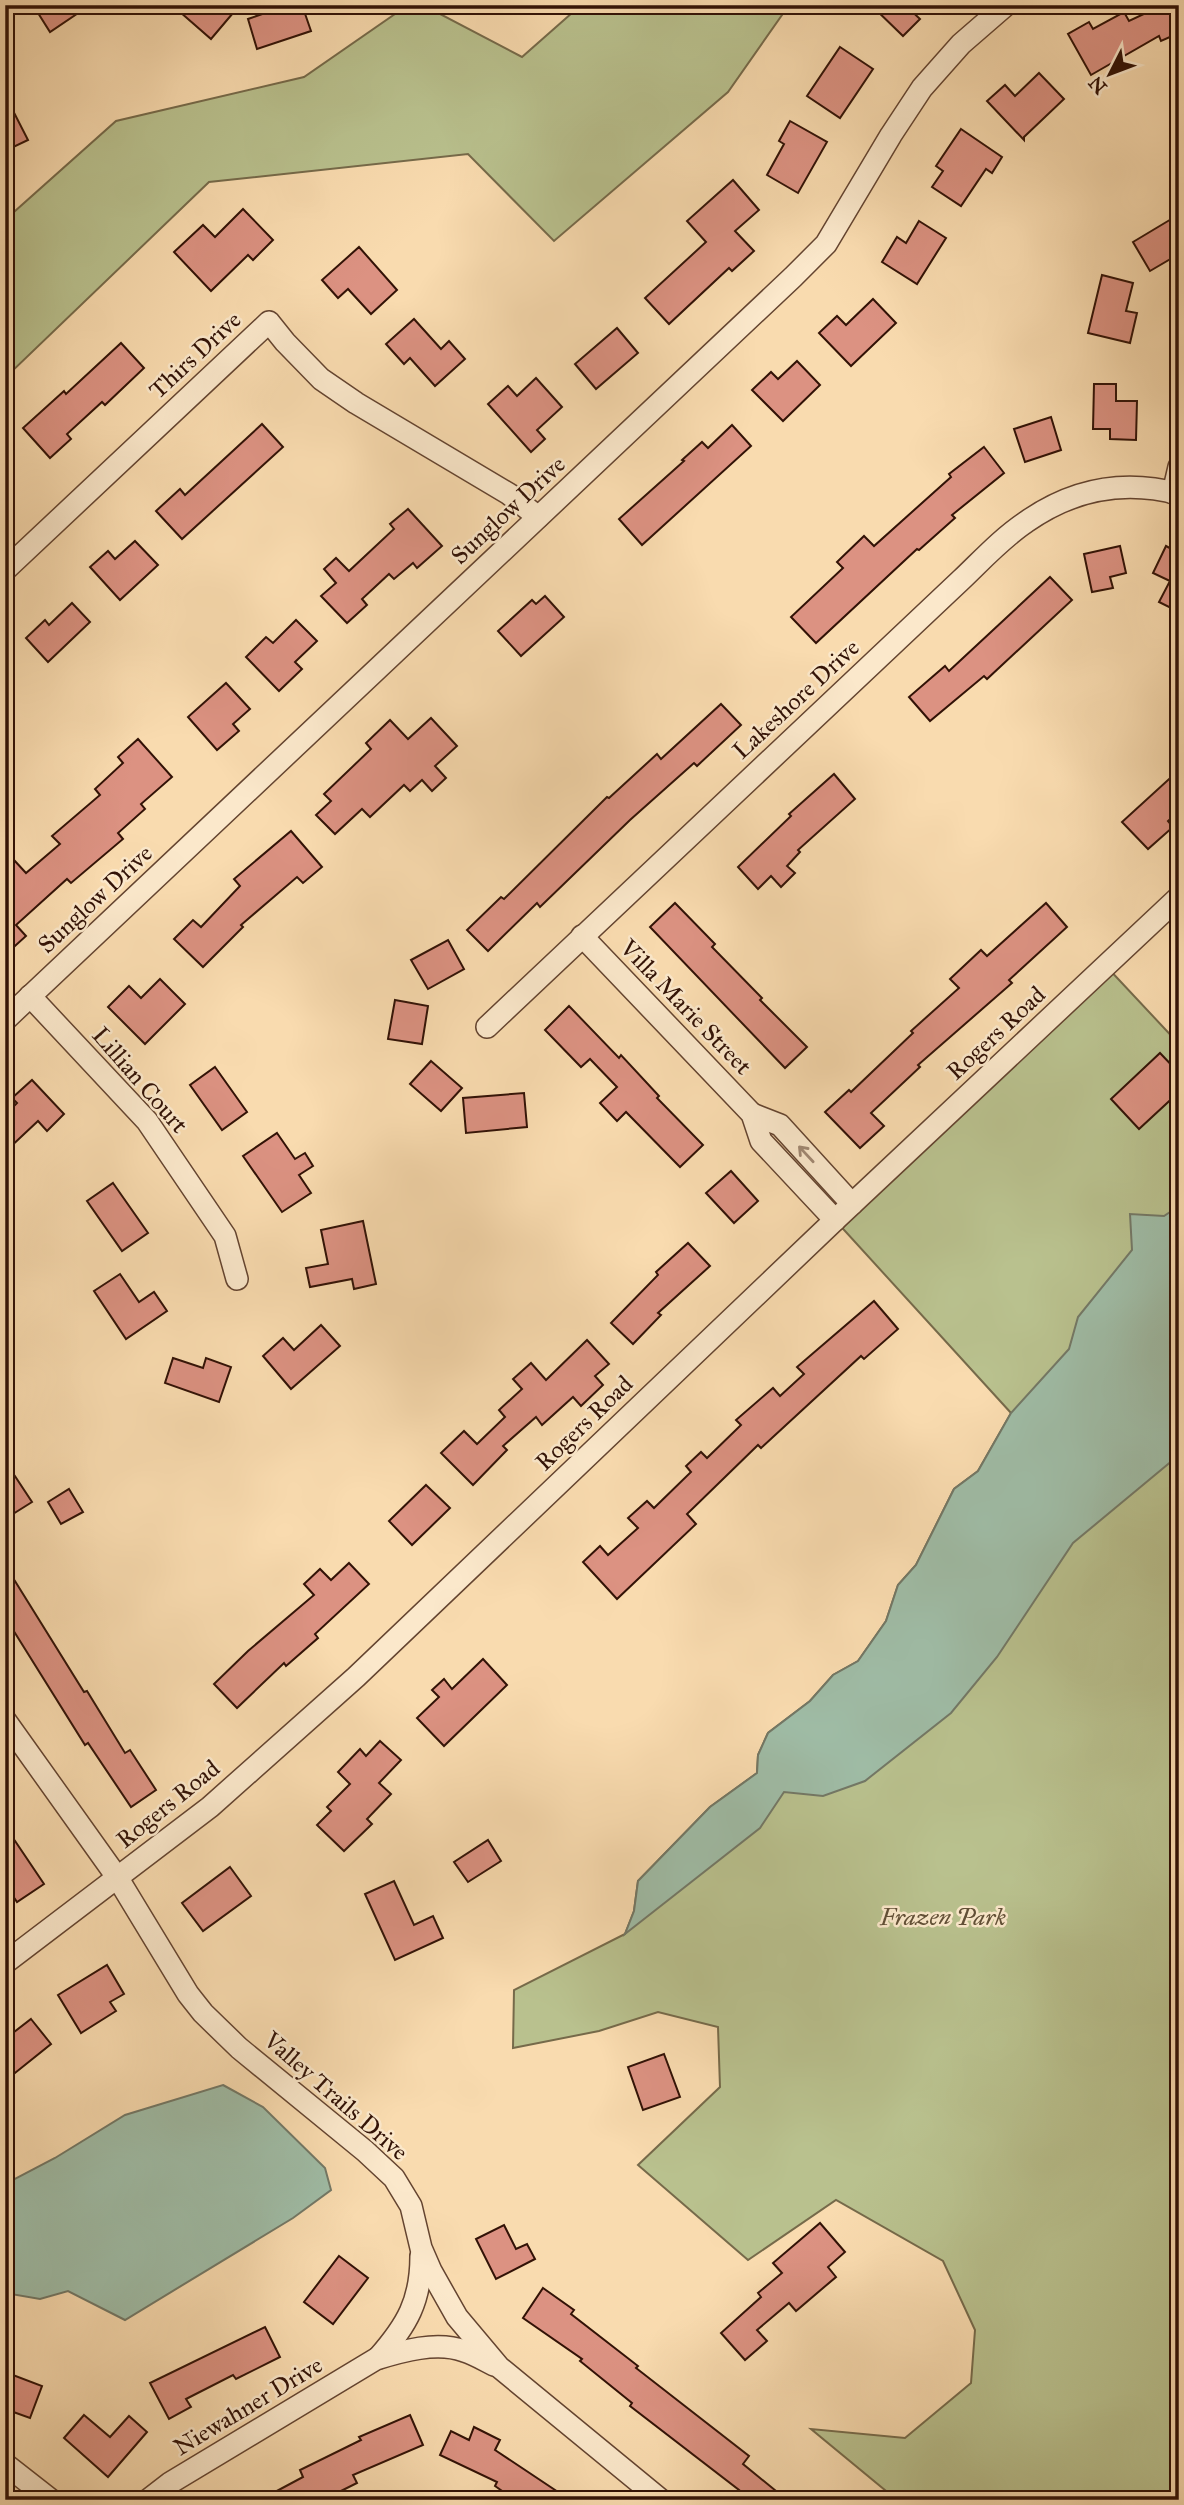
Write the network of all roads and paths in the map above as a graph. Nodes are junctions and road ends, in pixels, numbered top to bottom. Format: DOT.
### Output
graph roads {
  1 [pos="1006,5"];
  2 [pos="1179,467"];
  3 [pos="1176,493"];
  4 [pos="538,517"];
  5 [pos="5,570"];
  6 [pos="1179,897"];
  7 [pos="582,936"];
  8 [pos="30,996"];
  9 [pos="5,1020"];
  10 [pos="487,1027"];
  11 [pos="751,1114"];
  12 [pos="852,1204"];
  13 [pos="835,1220"];
  14 [pos="237,1279"];
  15 [pos="5,1720"];
  16 [pos="117,1877"];
  17 [pos="5,1963"];
  18 [pos="421,2248"];
  19 [pos="376,2359"];
  20 [pos="499,2367"];
  21 [pos="5,2464"];
  22 [pos="51,2500"];
  23 [pos="148,2500"];
  24 [pos="661,2500"];
  1 -- 4 [label="street, Sunglow Drive"];
  2 -- 3 [label="street"];
  3 -- 7 [label="street, Lakeshore Drive"];
  4 -- 5 [label="street, Thirs Drive"];
  4 -- 8 [label="street, Sunglow Drive"];
  6 -- 12 [label="street, Rogers Road"];
  7 -- 10 [label="street, Lakeshore Drive"];
  7 -- 11 [label="street, Villa Marie Street"];
  8 -- 9 [label="street, Sunglow Drive"];
  8 -- 14 [label="street, Lillian Court"];
  12 -- 11 [label="street, Villa Marie Street, one-way"];
  11 -- 13 [label="street, Villa Marie Street"];
  12 -- 13 [label="street, Rogers Road"];
  13 -- 16 [label="street, Rogers Road"];
  15 -- 16 [label="street, Valley Trails Drive"];
  16 -- 17 [label="street, Rogers Road"];
  16 -- 18 [label="street, Valley Trails Drive"];
  18 -- 19 [label="street, Niewahner Drive"];
  18 -- 20 [label="street, Valley Trails Drive"];
  19 -- 20 [label="street, Niewahner Drive"];
  19 -- 23 [label="street, Niewahner Drive"];
  20 -- 24 [label="street, Valley Trails Drive"];
  21 -- 22 [label="street"];
}
